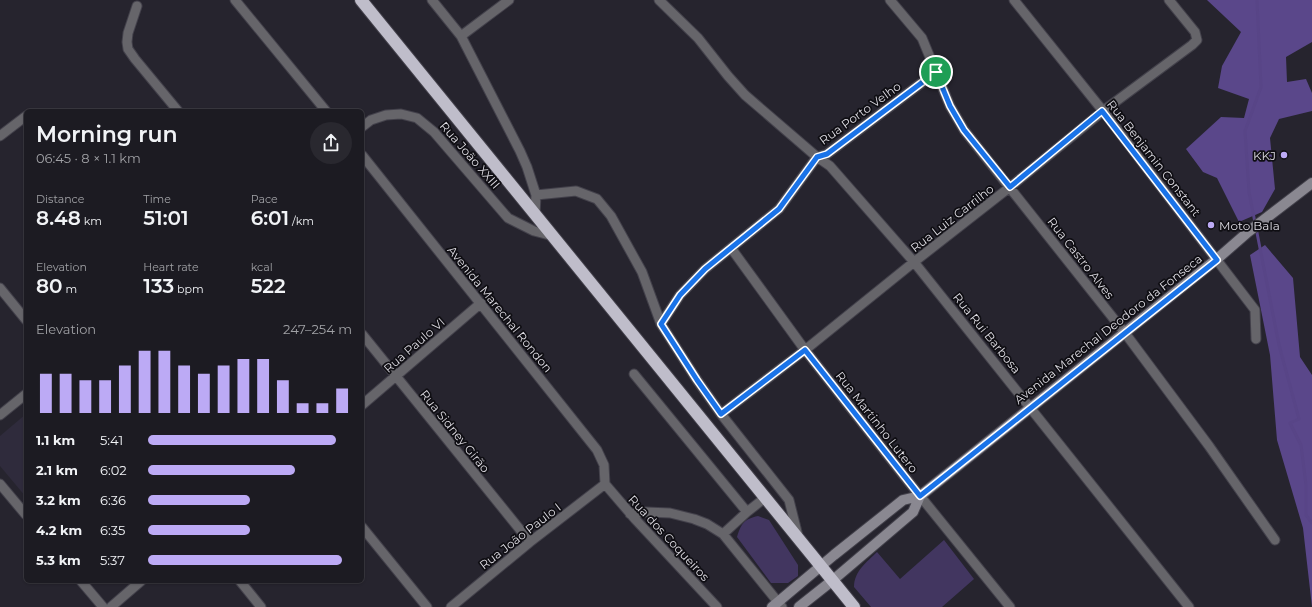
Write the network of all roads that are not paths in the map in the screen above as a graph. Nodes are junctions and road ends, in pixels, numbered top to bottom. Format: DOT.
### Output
graph roads {
  1 [pos="235,0"];
  2 [pos="361,0"];
  3 [pos="432,0"];
  4 [pos="510,0"];
  5 [pos="659,0"];
  6 [pos="890,0"];
  7 [pos="1014,0"];
  8 [pos="1169,0"];
  9 [pos="137,6"];
  10 [pos="461,36"];
  11 [pos="935,69"];
  12 [pos="176,109"];
  13 [pos="324,109"];
  14 [pos="1102,111"];
  15 [pos="24,118"];
  16 [pos="364,125"];
  17 [pos="0,136"];
  18 [pos="364,157"];
  19 [pos="817,157"];
  20 [pos="1312,183"];
  21 [pos="1010,187"];
  22 [pos="536,195"];
  23 [pos="535,215"];
  24 [pos="553,236"];
  25 [pos="731,248"];
  26 [pos="1217,260"];
  27 [pos="914,262"];
  28 [pos="0,288"];
  29 [pos="481,303"];
  30 [pos="24,318"];
  31 [pos="661,324"];
  32 [pos="1125,333"];
  33 [pos="364,336"];
  34 [pos="1256,339"];
  35 [pos="805,350"];
  36 [pos="634,374"];
  37 [pos="396,376"];
  38 [pos="24,396"];
  39 [pos="364,403"];
  40 [pos="1031,407"];
  41 [pos="721,414"];
  42 [pos="0,415"];
  43 [pos="0,484"];
  44 [pos="605,484"];
  45 [pos="920,496"];
  46 [pos="766,497"];
  47 [pos="747,512"];
  48 [pos="24,513"];
  49 [pos="630,514"];
  50 [pos="364,528"];
  51 [pos="723,534"];
  52 [pos="798,537"];
  53 [pos="1275,540"];
  54 [pos="530,542"];
  55 [pos="822,566"];
  56 [pos="833,580"];
  57 [pos="83,583"];
  58 [pos="139,583"];
  59 [pos="242,583"];
  60 [pos="777,605"];
  61 [pos="103,607"];
  62 [pos="111,607"];
  63 [pos="261,607"];
  64 [pos="427,607"];
  65 [pos="451,607"];
  66 [pos="717,607"];
  67 [pos="799,607"];
  68 [pos="854,607"];
  69 [pos="1010,607"];
  70 [pos="1189,607"];
  1 -- 13 [label="street"];
  2 -- 23 [label="highway"];
  3 -- 10 [label="street"];
  4 -- 10 [label="street"];
  5 -- 19 [label="street, Rua Rui Barbosa"];
  6 -- 11 [label="street, Rua Castro Alves"];
  7 -- 14 [label="street, Rua Benjamin Constant"];
  8 -- 14 [label="street, Rua Luiz Carrilho"];
  9 -- 12 [label="street"];
  10 -- 22 [label="street"];
  11 -- 19 [label="street, Rua Porto Velho"];
  11 -- 21 [label="street, Rua Castro Alves"];
  14 -- 21 [label="street, Rua Luiz Carrilho"];
  14 -- 26 [label="street, Rua Benjamin Constant"];
  15 -- 17 [label="street"];
  16 -- 24 [label="street, Rua João XXIII"];
  18 -- 29 [label="street, Avenida Marechal Rondon"];
  19 -- 25 [label="street"];
  19 -- 27 [label="street, Rua Rui Barbosa"];
  20 -- 26 [label="main road, Avenida Marechal Deodoro da Fonseca"];
  21 -- 27 [label="street, Rua Luiz Carrilho"];
  21 -- 32 [label="street, Rua Castro Alves"];
  22 -- 23 [label="street"];
  22 -- 31 [label="street"];
  23 -- 24 [label="highway"];
  24 -- 46 [label="highway"];
  25 -- 31 [label="street"];
  25 -- 35 [label="street, Rua Martinho Lutero"];
  26 -- 32 [label="main road, Avenida Marechal Deodoro da Fonseca"];
  26 -- 34 [label="street, Rua Benjamin Constant"];
  27 -- 35 [label="street, Rua Luiz Carrilho"];
  27 -- 40 [label="street, Rua Rui Barbosa"];
  28 -- 30 [label="street"];
  29 -- 37 [label="street, Rua Paulo VI"];
  29 -- 44 [label="street, Avenida Marechal Rondon"];
  31 -- 41 [label="street"];
  32 -- 40 [label="main road, Avenida Marechal Deodoro da Fonseca"];
  32 -- 53 [label="street, Rua Castro Alves"];
  33 -- 37 [label="street, Rua Sidney Girão"];
  35 -- 41 [label="street, Rua Luiz Carrilho"];
  35 -- 45 [label="street, Rua Martinho Lutero"];
  36 -- 47 [label="street"];
  37 -- 39 [label="street, Rua Paulo VI"];
  37 -- 54 [label="street, Rua Sidney Girão"];
  38 -- 42 [label="street"];
  40 -- 45 [label="main road, Avenida Marechal Deodoro da Fonseca"];
  40 -- 70 [label="street, Rua Rui Barbosa"];
  41 -- 52 [label="street"];
  43 -- 48 [label="street"];
  44 -- 49 [label="street, Rua dos Coqueiros"];
  44 -- 54 [label="street, Rua João Paulo I"];
  45 -- 55 [label="main road, Avenida Marechal Deodoro da Fonseca"];
  45 -- 56 [label="main road, Avenida Marechal Deodoro da Fonseca"];
  45 -- 69 [label="street, Rua Martinho Lutero"];
  46 -- 47 [label="street"];
  46 -- 52 [label="highway"];
  47 -- 51 [label="street"];
  49 -- 51 [label="street"];
  49 -- 66 [label="street, Rua dos Coqueiros"];
  50 -- 64 [label="street"];
  51 -- 60 [label="street"];
  52 -- 55 [label="highway"];
  54 -- 65 [label="street, Rua João Paulo I"];
  55 -- 56 [label="highway"];
  55 -- 60 [label="main road, Avenida Marechal Deodoro da Fonseca"];
  56 -- 67 [label="main road, Avenida Marechal Deodoro da Fonseca"];
  56 -- 68 [label="highway"];
  57 -- 61 [label="street"];
  58 -- 62 [label="street"];
  59 -- 63 [label="street"];
}
